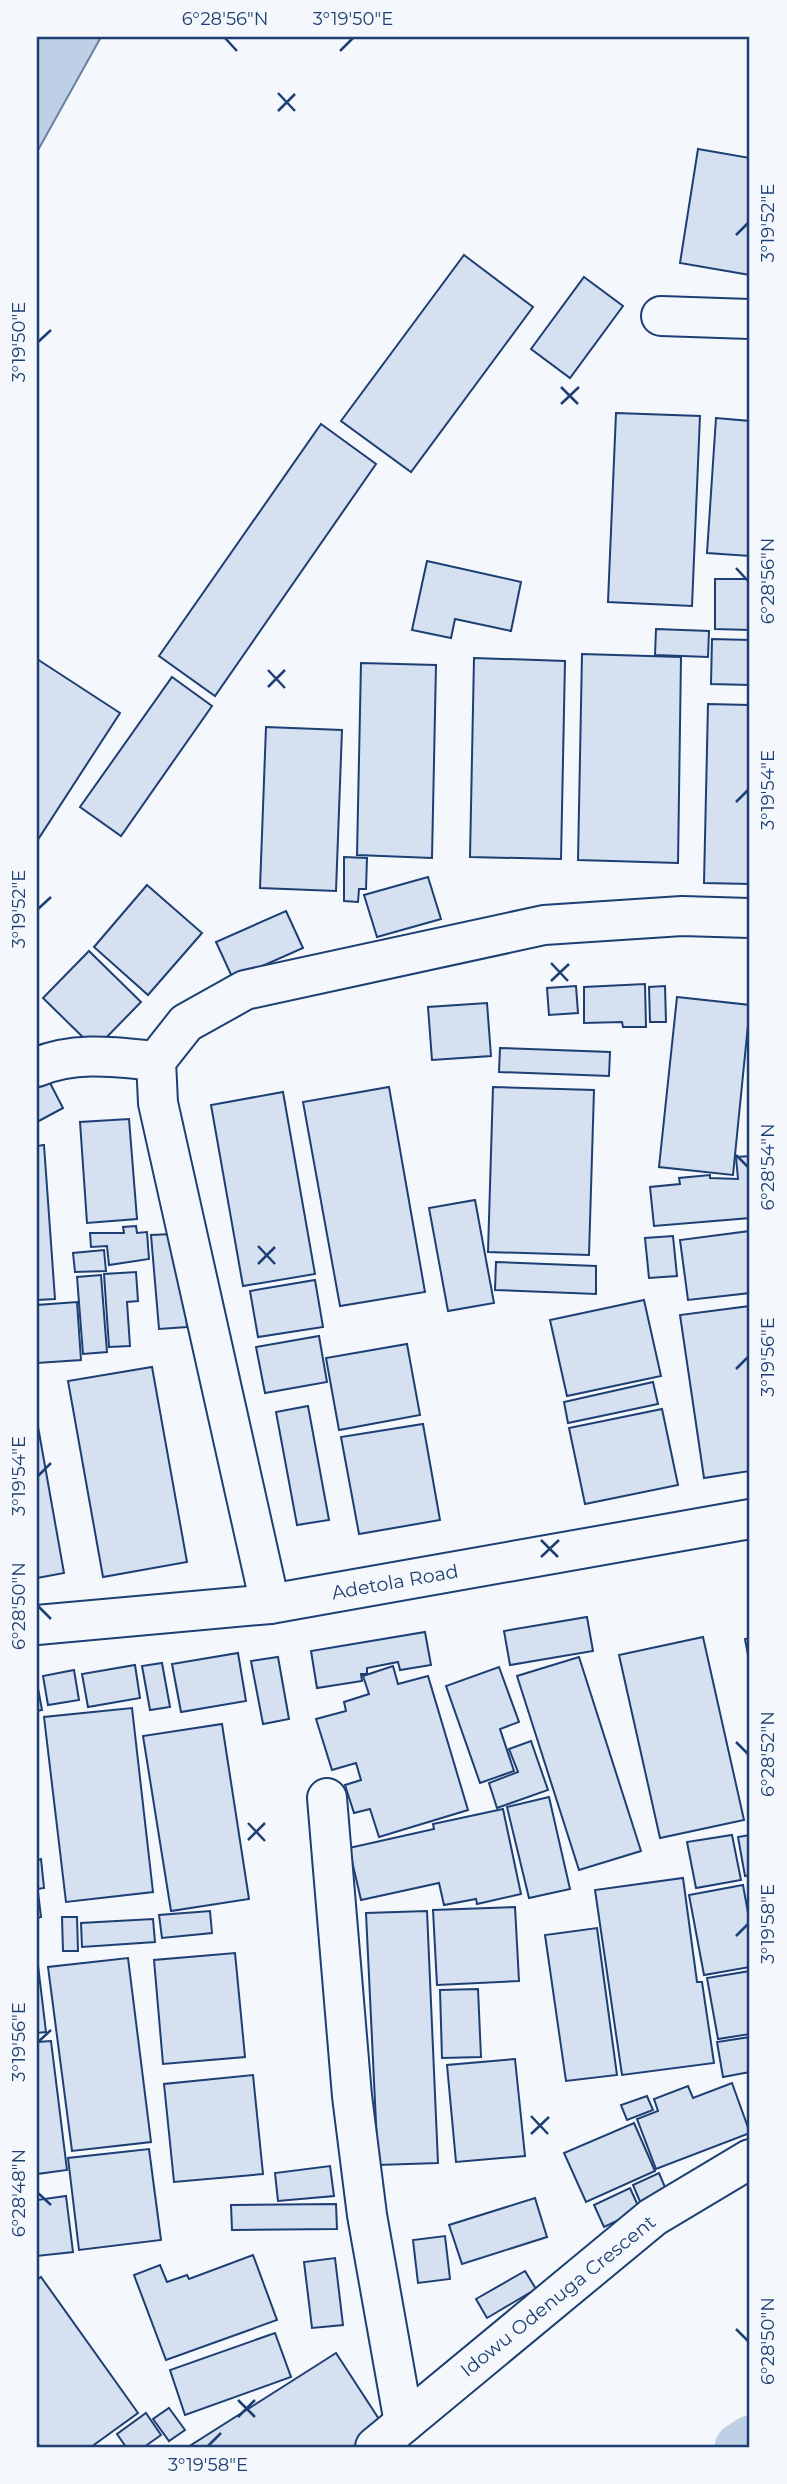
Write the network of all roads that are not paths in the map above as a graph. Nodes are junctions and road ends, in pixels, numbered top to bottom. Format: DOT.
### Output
graph roads {
  1 [pos="661,316"];
  2 [pos="750,319"];
  3 [pos="750,918"];
  4 [pos="156,1061"];
  5 [pos="37,1068"];
  6 [pos="750,1519"];
  7 [pos="270,1604"];
  8 [pos="37,1625"];
  9 [pos="327,1798"];
  10 [pos="750,2160"];
  11 [pos="390,2435"];
  1 -- 2 [label="street"];
  3 -- 4 [label="street"];
  4 -- 5 [label="street"];
  4 -- 7 [label="street"];
  6 -- 7 [label="street, Adetola Road"];
  7 -- 8 [label="street, Adetola Road"];
  9 -- 11 [label="street"];
  10 -- 11 [label="street, Idowu Odenuga Crescent"];
}
